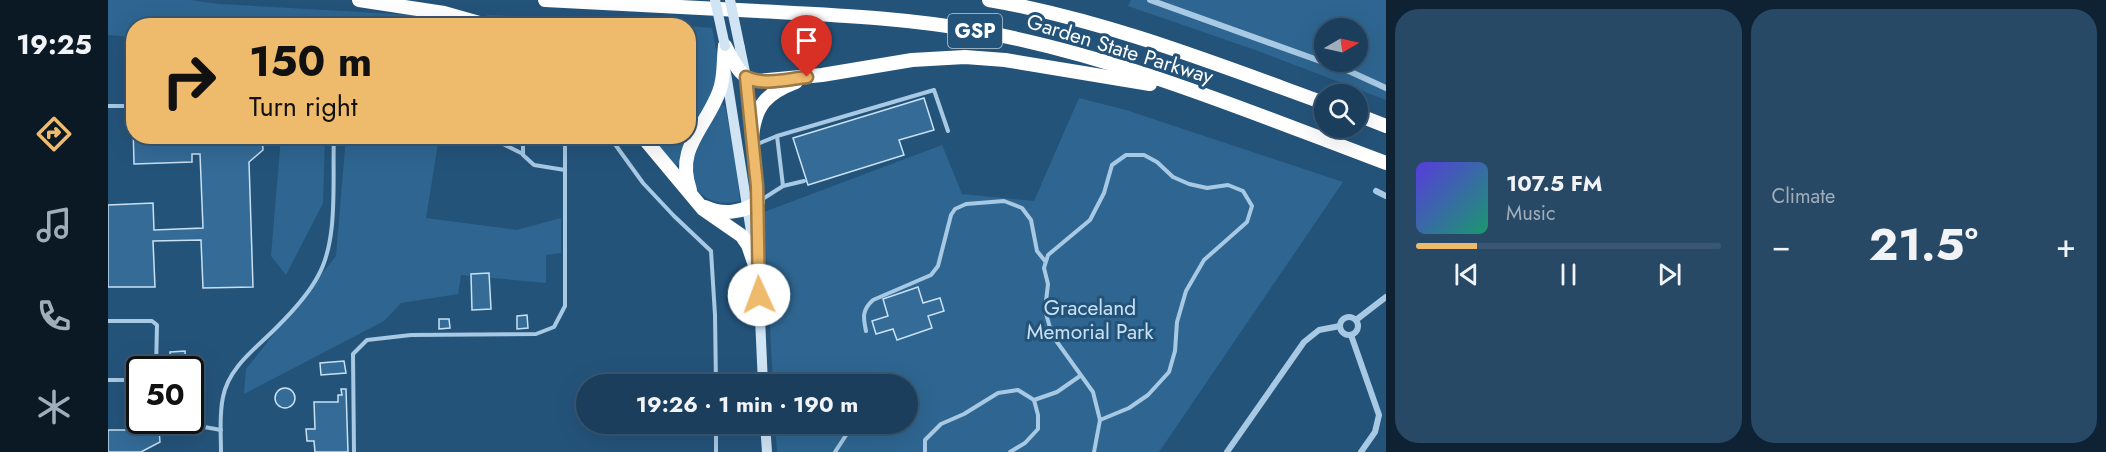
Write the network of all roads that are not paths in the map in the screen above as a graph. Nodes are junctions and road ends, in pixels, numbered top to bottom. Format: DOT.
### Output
graph roads {
  1 [pos="359,0"];
  2 [pos="545,0"];
  3 [pos="715,0"];
  4 [pos="730,0"];
  5 [pos="989,0"];
  6 [pos="1150,0"];
  7 [pos="460,18"];
  8 [pos="725,46"];
  9 [pos="822,75"];
  10 [pos="746,77"];
  11 [pos="1386,88"];
  12 [pos="1210,98"];
  13 [pos="1314,99"];
  14 [pos="108,106"];
  15 [pos="126,106"];
  16 [pos="1368,119"];
  17 [pos="1386,126"];
  18 [pos="948,131"];
  19 [pos="696,136"];
  20 [pos="777,136"];
  21 [pos="753,141"];
  22 [pos="334,144"];
  23 [pos="504,144"];
  24 [pos="523,144"];
  25 [pos="565,144"];
  26 [pos="615,144"];
  27 [pos="649,144"];
  28 [pos="692,144"];
  29 [pos="523,155"];
  30 [pos="1386,163"];
  31 [pos="565,170"];
  32 [pos="804,181"];
  33 [pos="783,186"];
  34 [pos="1377,191"];
  35 [pos="1386,196"];
  36 [pos="695,199"];
  37 [pos="753,205"];
  38 [pos="1046,262"];
  39 [pos="758,274"];
  40 [pos="1386,297"];
  41 [pos="1356,320"];
  42 [pos="108,321"];
  43 [pos="1340,326"];
  44 [pos="866,331"];
  45 [pos="1351,335"];
  46 [pos="156,356"];
  47 [pos="716,374"];
  48 [pos="763,374"];
  49 [pos="1080,376"];
  50 [pos="108,380"];
  51 [pos="126,380"];
  52 [pos="1034,400"];
  53 [pos="1100,420"];
  54 [pos="204,427"];
  55 [pos="221,430"];
  56 [pos="716,434"];
  57 [pos="766,434"];
  58 [pos="847,434"];
  59 [pos="221,452"];
  60 [pos="354,452"];
  61 [pos="716,452"];
  62 [pos="767,452"];
  63 [pos="835,452"];
  64 [pos="925,452"];
  65 [pos="1010,452"];
  66 [pos="1094,452"];
  67 [pos="1227,452"];
  68 [pos="1361,452"];
  1 -- 7 [label="highway"];
  2 -- 12 [label="highway, Garden State Parkway / GSP"];
  3 -- 8 [label="main road, bridge"];
  4 -- 10 [label="main road, bridge"];
  5 -- 13 [label="highway, Garden State Parkway / GSP"];
  6 -- 11 [label="street"];
  8 -- 10 [label="highway"];
  8 -- 19 [label="highway"];
  8 -- 37 [label="main road"];
  9 -- 10 [label="highway"];
  9 -- 12 [label="highway"];
  9 -- 21 [label="highway"];
  10 -- 21 [label="main road"];
  12 -- 30 [label="highway, Garden State Parkway / GSP"];
  14 -- 15 [label="lane"];
  16 -- 17 [label="highway"];
  18 -- 20 [label="lane"];
  20 -- 21 [label="lane"];
  20 -- 33 [label="lane"];
  21 -- 37 [label="main road"];
  22 -- 55 [label="lane"];
  23 -- 29 [label="lane"];
  24 -- 29 [label="lane"];
  25 -- 31 [label="lane"];
  26 -- 47 [label="lane"];
  27 -- 36 [label="highway"];
  28 -- 36 [label="highway"];
  29 -- 31 [label="lane"];
  31 -- 60 [label="lane"];
  32 -- 33 [label="lane"];
  33 -- 37 [label="lane"];
  34 -- 35 [label="street"];
  36 -- 37 [label="highway"];
  36 -- 39 [label="highway"];
  37 -- 39 [label="main road"];
  38 -- 44 [label="lane"];
  38 -- 49 [label="lane"];
  38 -- 53 [label="lane"];
  39 -- 48 [label="main road"];
  40 -- 41 [label="street"];
  41 -- 43 [label="street"];
  41 -- 45 [label="street"];
  42 -- 46 [label="lane"];
  43 -- 45 [label="street"];
  43 -- 67 [label="street"];
  45 -- 68 [label="street"];
  49 -- 52 [label="lane"];
  49 -- 53 [label="lane"];
  50 -- 51 [label="lane"];
  52 -- 64 [label="lane"];
  52 -- 65 [label="lane"];
  53 -- 66 [label="lane"];
  54 -- 55 [label="lane"];
  55 -- 59 [label="lane"];
  56 -- 61 [label="lane"];
  57 -- 62 [label="main road"];
  58 -- 63 [label="lane"];
}
